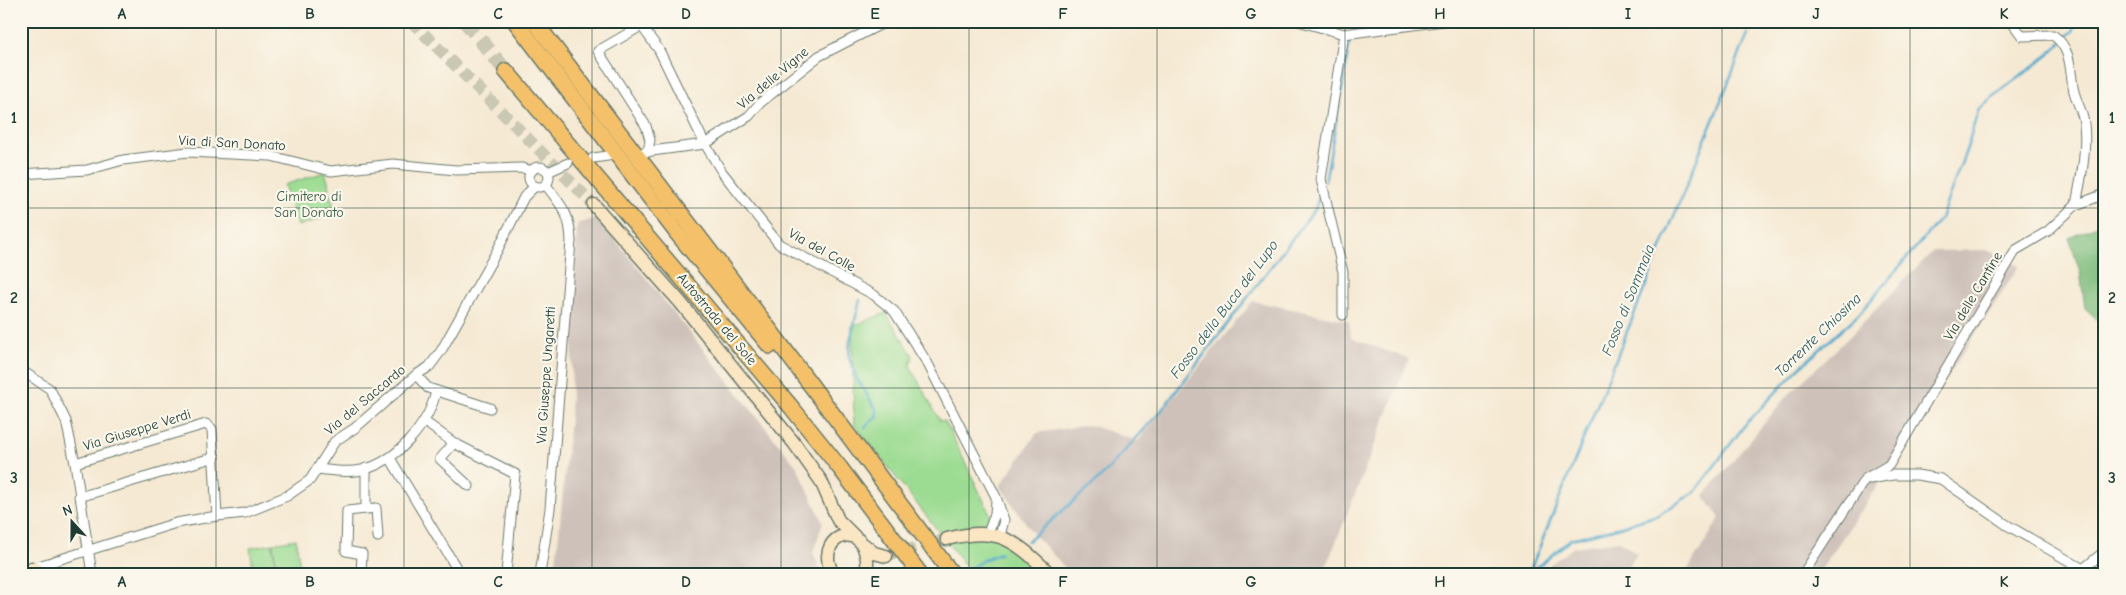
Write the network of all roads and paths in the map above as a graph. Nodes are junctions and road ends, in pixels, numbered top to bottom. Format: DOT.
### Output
graph roads {
  1 [pos="516,21"];
  2 [pos="534,21"];
  3 [pos="887,21"];
  4 [pos="1298,21"];
  5 [pos="1444,21"];
  6 [pos="2011,21"];
  7 [pos="639,24"];
  8 [pos="1344,34"];
  9 [pos="506,71"];
  10 [pos="705,144"];
  11 [pos="608,156"];
  12 [pos="593,158"];
  13 [pos="568,163"];
  14 [pos="532,171"];
  15 [pos="548,172"];
  16 [pos="21,174"];
  17 [pos="546,185"];
  18 [pos="535,186"];
  19 [pos="2105,194"];
  20 [pos="594,205"];
  21 [pos="2076,205"];
  22 [pos="1343,315"];
  23 [pos="21,370"];
  24 [pos="416,375"];
  25 [pos="436,391"];
  26 [pos="490,408"];
  27 [pos="425,422"];
  28 [pos="454,442"];
  29 [pos="215,457"];
  30 [pos="390,458"];
  31 [pos="75,463"];
  32 [pos="366,468"];
  33 [pos="319,469"];
  34 [pos="880,478"];
  35 [pos="1865,479"];
  36 [pos="469,486"];
  37 [pos="79,497"];
  38 [pos="996,497"];
  39 [pos="366,509"];
  40 [pos="217,516"];
  41 [pos="838,520"];
  42 [pos="994,535"];
  43 [pos="378,537"];
  44 [pos="947,539"];
  45 [pos="858,540"];
  46 [pos="833,542"];
  47 [pos="2105,551"];
  48 [pos="88,552"];
  49 [pos="31,570"];
  50 [pos="866,571"];
  51 [pos="2086,571"];
  52 [pos="92,574"];
  53 [pos="361,574"];
  54 [pos="460,574"];
  55 [pos="506,574"];
  56 [pos="540,574"];
  57 [pos="833,574"];
  58 [pos="920,574"];
  59 [pos="952,574"];
  60 [pos="1050,574"];
  61 [pos="1803,574"];
  62 [pos="2073,574"];
  1 -- 34 [label="highway, Autostrada del Sole"];
  2 -- 34 [label="highway, Autostrada del Sole"];
  3 -- 10 [label="street, Via delle Vigne"];
  4 -- 8 [label="street"];
  5 -- 8 [label="street"];
  6 -- 21 [label="street"];
  7 -- 10 [label="street, Via del Colle"];
  7 -- 10 [label="street"];
  8 -- 22 [label="street"];
  9 -- 58 [label="highway, Autostrada del Sole"];
  10 -- 38 [label="street, Via del Colle"];
  11 -- 12 [label="street"];
  13 -- 15 [label="street"];
  14 -- 15 [label="street"];
  14 -- 16 [label="street, Via di San Donato"];
  14 -- 18 [label="street"];
  15 -- 17 [label="street"];
  17 -- 18 [label="street"];
  17 -- 56 [label="street, Via Giuseppe Ungaretti"];
  18 -- 24 [label="street, Via del Saccardo"];
  19 -- 21 [label="street"];
  20 -- 41 [label="main road"];
  21 -- 35 [label="street, Via delle Cantine"];
  23 -- 31 [label="street"];
  24 -- 25 [label="street"];
  24 -- 33 [label="street, Via del Saccardo"];
  25 -- 26 [label="street"];
  25 -- 27 [label="street"];
  27 -- 28 [label="street"];
  27 -- 30 [label="street"];
  28 -- 36 [label="street"];
  28 -- 55 [label="street"];
  29 -- 31 [label="street, Via Giuseppe Verdi"];
  29 -- 37 [label="street"];
  29 -- 40 [label="street"];
  30 -- 32 [label="street"];
  30 -- 54 [label="street"];
  31 -- 37 [label="street"];
  32 -- 33 [label="street"];
  32 -- 39 [label="street"];
  33 -- 40 [label="street, Via del Saccardo"];
  34 -- 59 [label="highway, Autostrada del Sole"];
  35 -- 51 [label="street"];
  35 -- 61 [label="street, Via delle Cantine"];
  37 -- 48 [label="street"];
  38 -- 42 [label="street"];
  38 -- 42 [label="street, Via del Colle"];
  39 -- 43 [label="street"];
  39 -- 53 [label="street"];
  40 -- 48 [label="street, Via del Saccardo"];
  41 -- 45 [label="main road"];
  41 -- 46 [label="main road"];
  42 -- 44 [label="main road"];
  42 -- 60 [label="main road"];
  45 -- 46 [label="main road"];
  45 -- 50 [label="main road"];
  45 -- 50 [label="main road"];
  46 -- 57 [label="main road"];
  47 -- 51 [label="street"];
  48 -- 49 [label="street, Via del Saccardo"];
  48 -- 52 [label="street"];
  51 -- 62 [label="street"];
}
